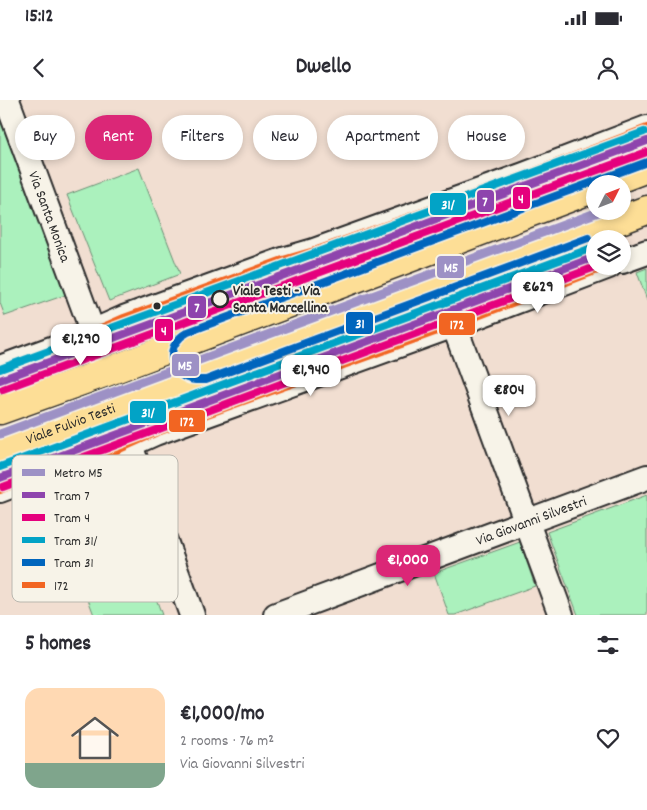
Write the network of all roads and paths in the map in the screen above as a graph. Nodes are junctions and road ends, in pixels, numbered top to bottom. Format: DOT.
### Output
graph roads {
  1 [pos="7,100"];
  2 [pos="647,128"];
  3 [pos="647,168"];
  4 [pos="629,175"];
  5 [pos="586,191"];
  6 [pos="647,210"];
  7 [pos="647,252"];
  8 [pos="631,258"];
  9 [pos="586,275"];
  10 [pos="454,325"];
  11 [pos="90,333"];
  12 [pos="0,368"];
  13 [pos="104,373"];
  14 [pos="116,406"];
  15 [pos="0,410"];
  16 [pos="130,444"];
  17 [pos="0,450"];
  18 [pos="106,455"];
  19 [pos="134,455"];
  20 [pos="645,478"];
  21 [pos="12,485"];
  22 [pos="0,490"];
  23 [pos="527,522"];
  24 [pos="178,576"];
  25 [pos="192,615"];
  26 [pos="276,615"];
  27 [pos="561,615"];
  1 -- 11 [label="street, Via Santa Monica"];
  2 -- 11 [label="street"];
  3 -- 4 [label="main road"];
  5 -- 13 [label="main road"];
  6 -- 14 [label="main road, Viale Fulvio Testi"];
  7 -- 8 [label="street"];
  9 -- 10 [label="street"];
  10 -- 16 [label="street"];
  10 -- 23 [label="street"];
  11 -- 12 [label="street"];
  11 -- 13 [label="street, Via Santa Monica"];
  13 -- 14 [label="main road"];
  13 -- 15 [label="main road"];
  14 -- 16 [label="street"];
  14 -- 17 [label="main road, Viale Fulvio Testi"];
  16 -- 18 [label="street"];
  16 -- 19 [label="street"];
  20 -- 23 [label="street, Via Giovanni Silvestri"];
  21 -- 22 [label="street"];
  23 -- 26 [label="street, Via Giovanni Silvestri"];
  23 -- 27 [label="street"];
  24 -- 25 [label="street"];
}
